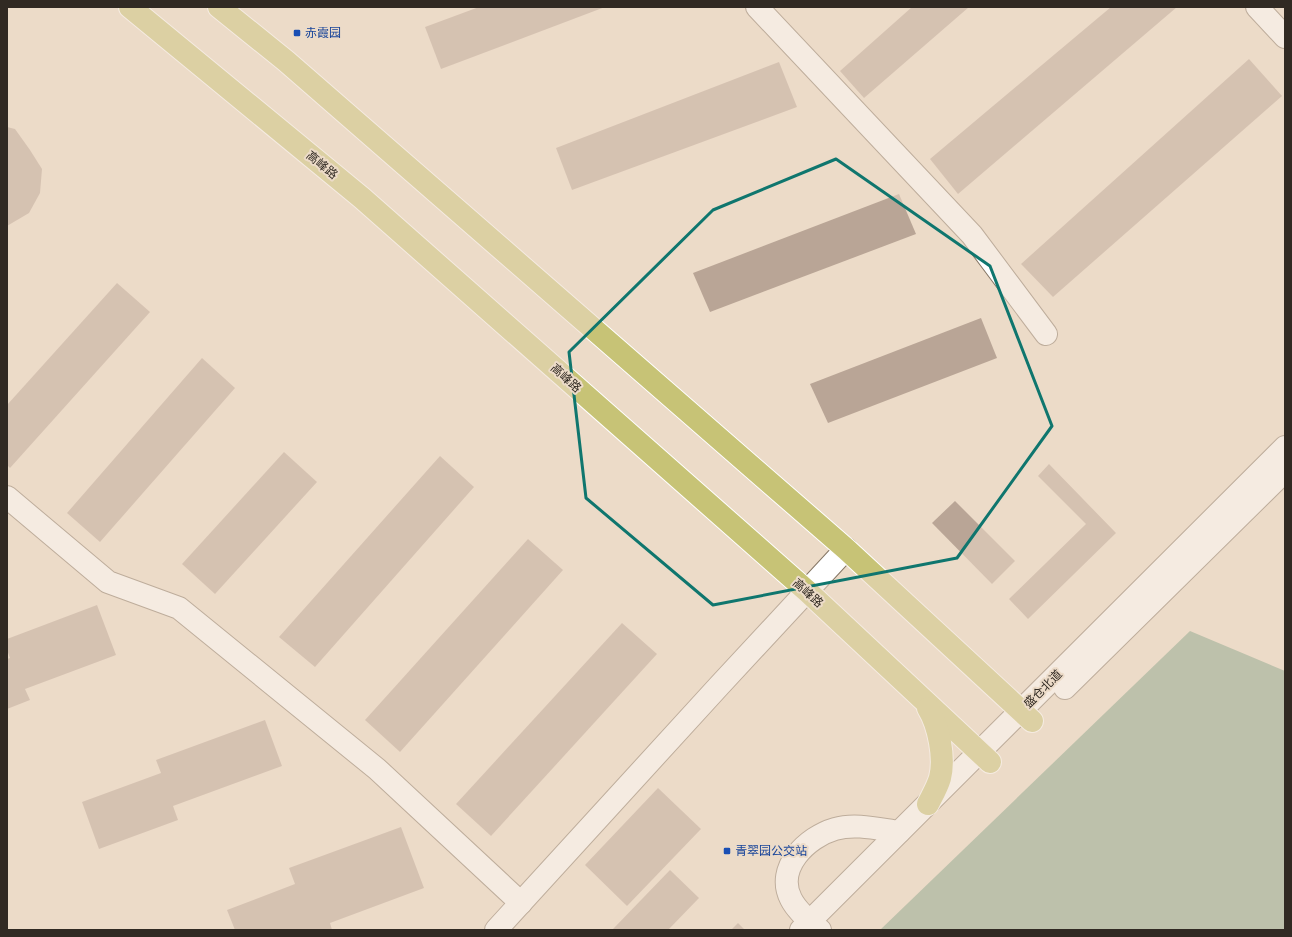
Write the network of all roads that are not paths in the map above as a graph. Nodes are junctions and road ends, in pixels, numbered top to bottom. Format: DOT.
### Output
graph roads {
  1 [pos="130,7"];
  2 [pos="219,7"];
  3 [pos="757,7"];
  4 [pos="1257,7"];
  5 [pos="1285,36"];
  6 [pos="1046,334"];
  7 [pos="1285,447"];
  8 [pos="1285,471"];
  9 [pos="7,497"];
  10 [pos="846,549"];
  11 [pos="807,591"];
  12 [pos="922,699"];
  13 [pos="1027,716"];
  14 [pos="985,757"];
  15 [pos="928,804"];
  16 [pos="899,832"];
  17 [pos="521,903"];
  18 [pos="813,928"];
  19 [pos="496,930"];
  1 -- 11 [label="main road, 高峰路"];
  2 -- 10 [label="main road"];
  3 -- 6 [label="street"];
  4 -- 5 [label="street"];
  7 -- 13 [label="street, 盛仓北道"];
  8 -- 13 [label="street, 盛仓北道"];
  9 -- 17 [label="street"];
  10 -- 11 [label="street"];
  10 -- 13 [label="main road"];
  11 -- 12 [label="main road, 高峰路"];
  11 -- 17 [label="street"];
  12 -- 14 [label="main road, 高峰路"];
  12 -- 15 [label="main road"];
  13 -- 14 [label="street, 盛仓北道"];
  14 -- 15 [label="street, 盛仓北道"];
  14 -- 18 [label="street, 盛仓北道"];
  15 -- 16 [label="street, 盛仓北道"];
  16 -- 18 [label="street, 盛仓北道"];
  16 -- 18 [label="street"];
  17 -- 19 [label="street"];
}
